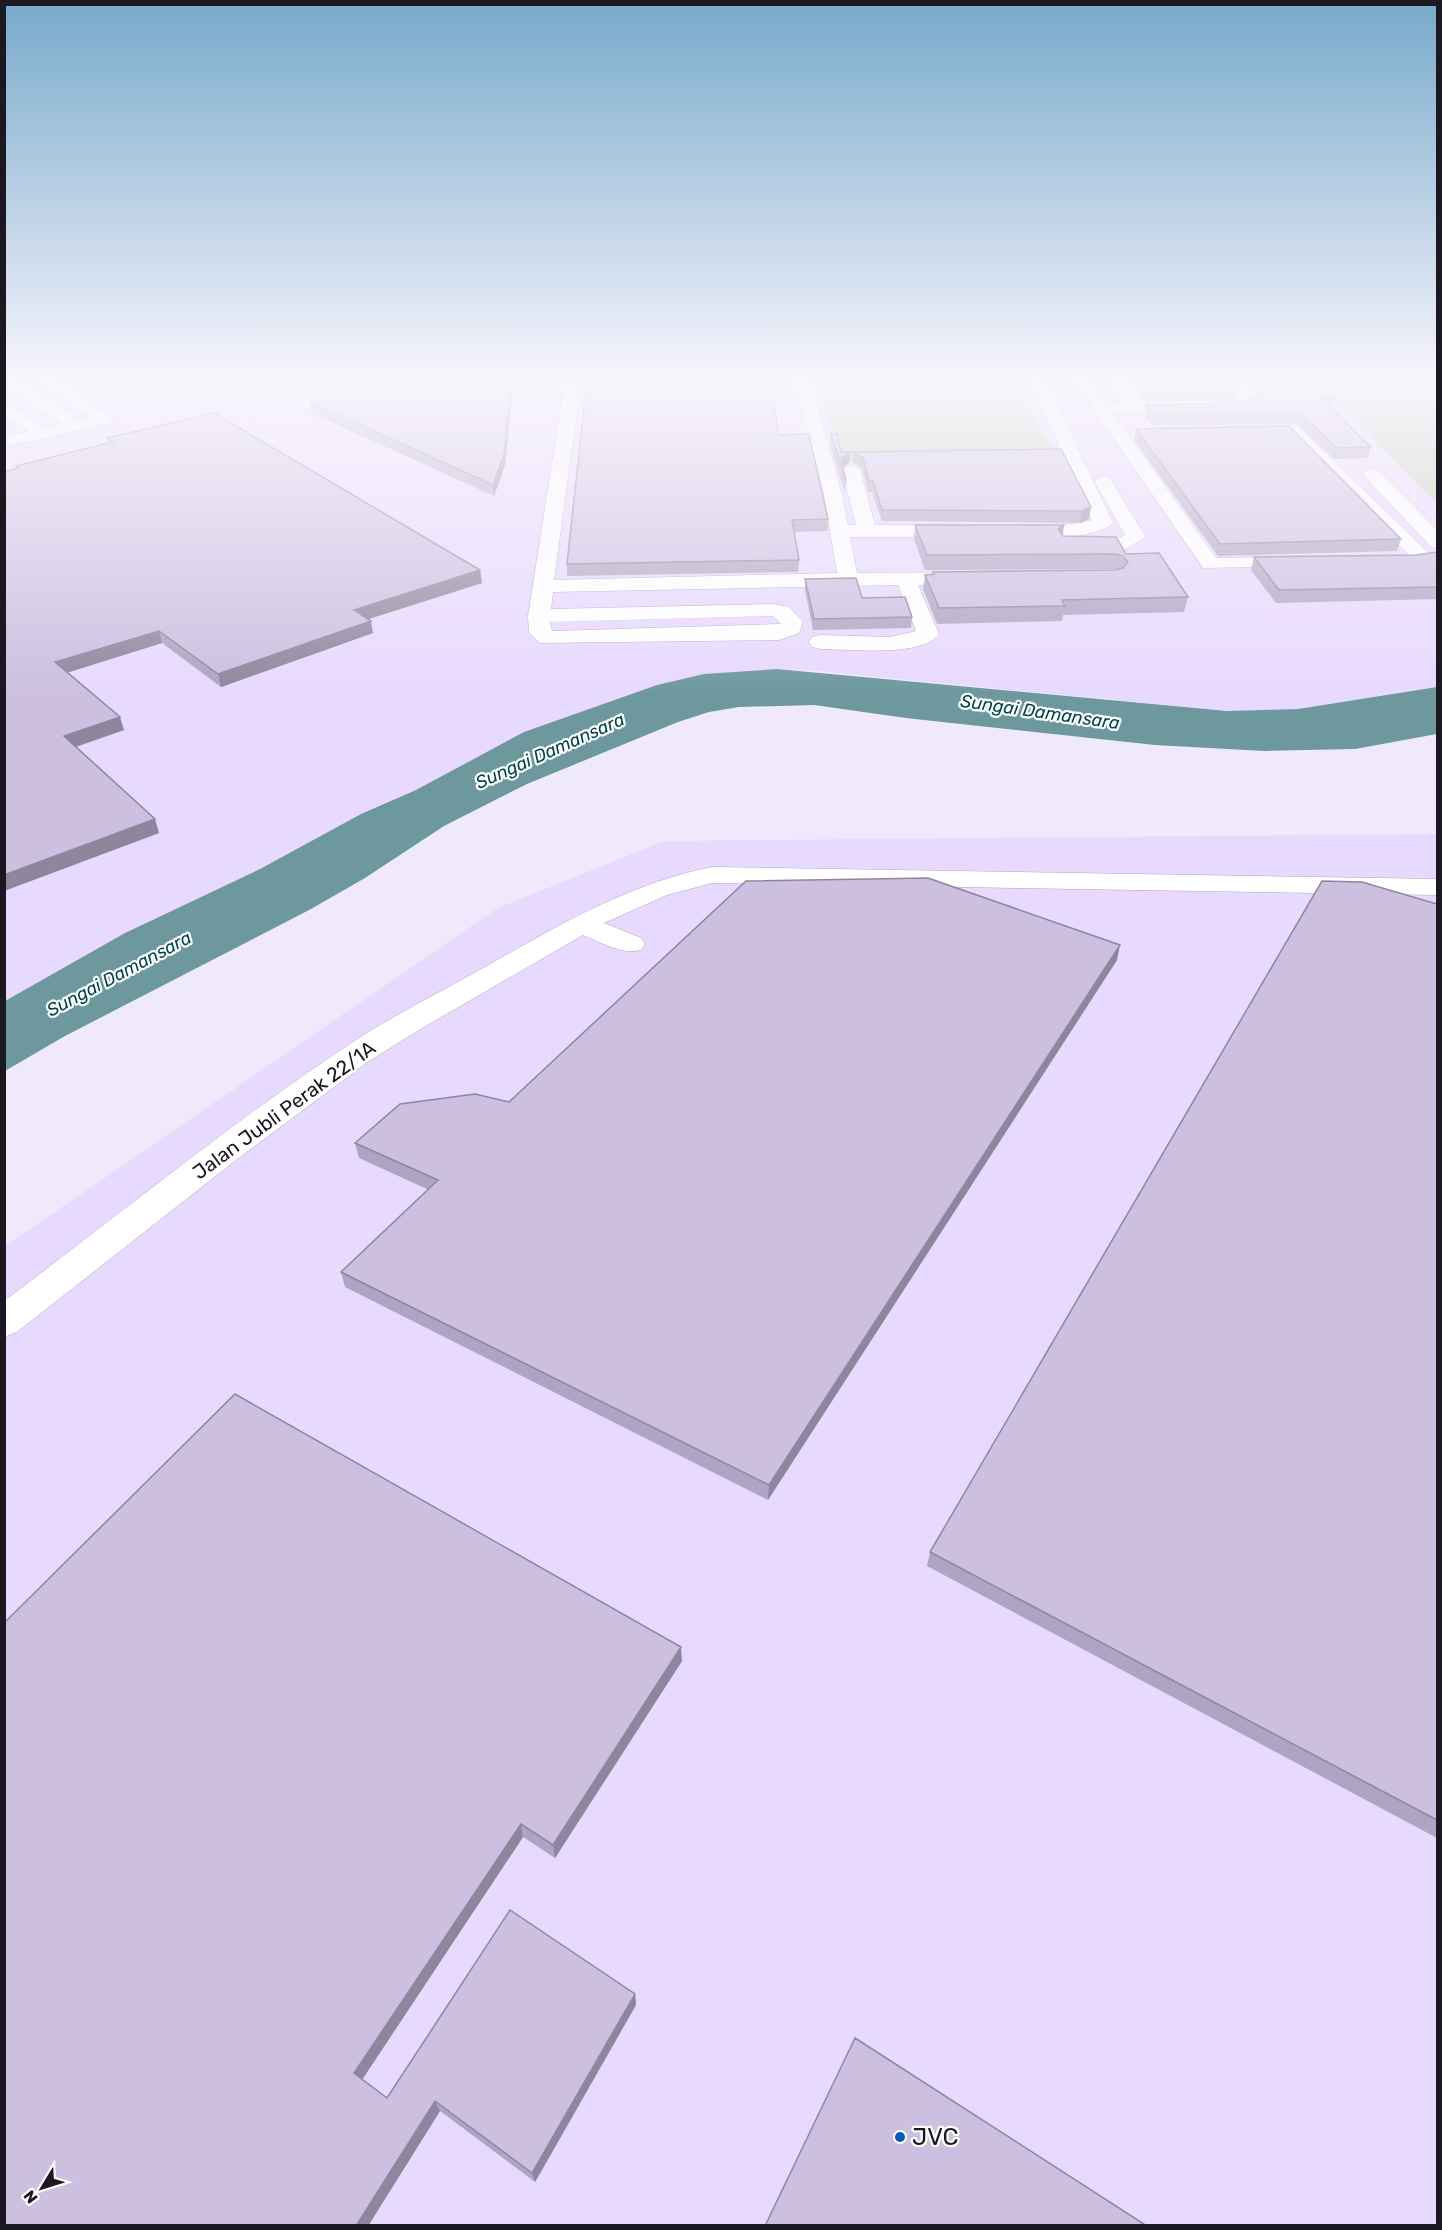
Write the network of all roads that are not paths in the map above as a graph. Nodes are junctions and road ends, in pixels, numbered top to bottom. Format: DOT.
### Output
graph roads {
  1 [pos="558,485"];
  2 [pos="830,485"];
  3 [pos="855,485"];
  4 [pos="1086,485"];
  5 [pos="1105,485"];
  6 [pos="1155,485"];
  7 [pos="1354,485"];
  8 [pos="1382,485"];
  9 [pos="838,531"];
  10 [pos="867,531"];
  11 [pos="975,538"];
  12 [pos="1437,543"];
  13 [pos="1430,553"];
  14 [pos="1401,560"];
  15 [pos="1323,561"];
  16 [pos="987,578"];
  17 [pos="848,579"];
  18 [pos="906,579"];
  19 [pos="541,602"];
  20 [pos="820,642"];
  21 [pos="1437,887"];
  22 [pos="581,924"];
  23 [pos="631,944"];
  24 [pos="4,1322"];
  1 -- 19 [label="lane"];
  2 -- 9 [label="lane"];
  3 -- 10 [label="lane"];
  4 -- 5 [label="lane"];
  6 -- 15 [label="lane"];
  7 -- 13 [label="lane"];
  8 -- 12 [label="lane"];
  9 -- 10 [label="lane"];
  9 -- 17 [label="lane"];
  10 -- 11 [label="lane"];
  13 -- 14 [label="lane"];
  16 -- 18 [label="lane"];
  17 -- 18 [label="lane"];
  17 -- 19 [label="lane"];
  18 -- 20 [label="lane"];
  19 -- 19 [label="lane"];
  21 -- 22 [label="lane, Jalan Jubli Perak 22/1A"];
  22 -- 23 [label="lane"];
  22 -- 24 [label="lane, Jalan Jubli Perak 22/1A"];
}
